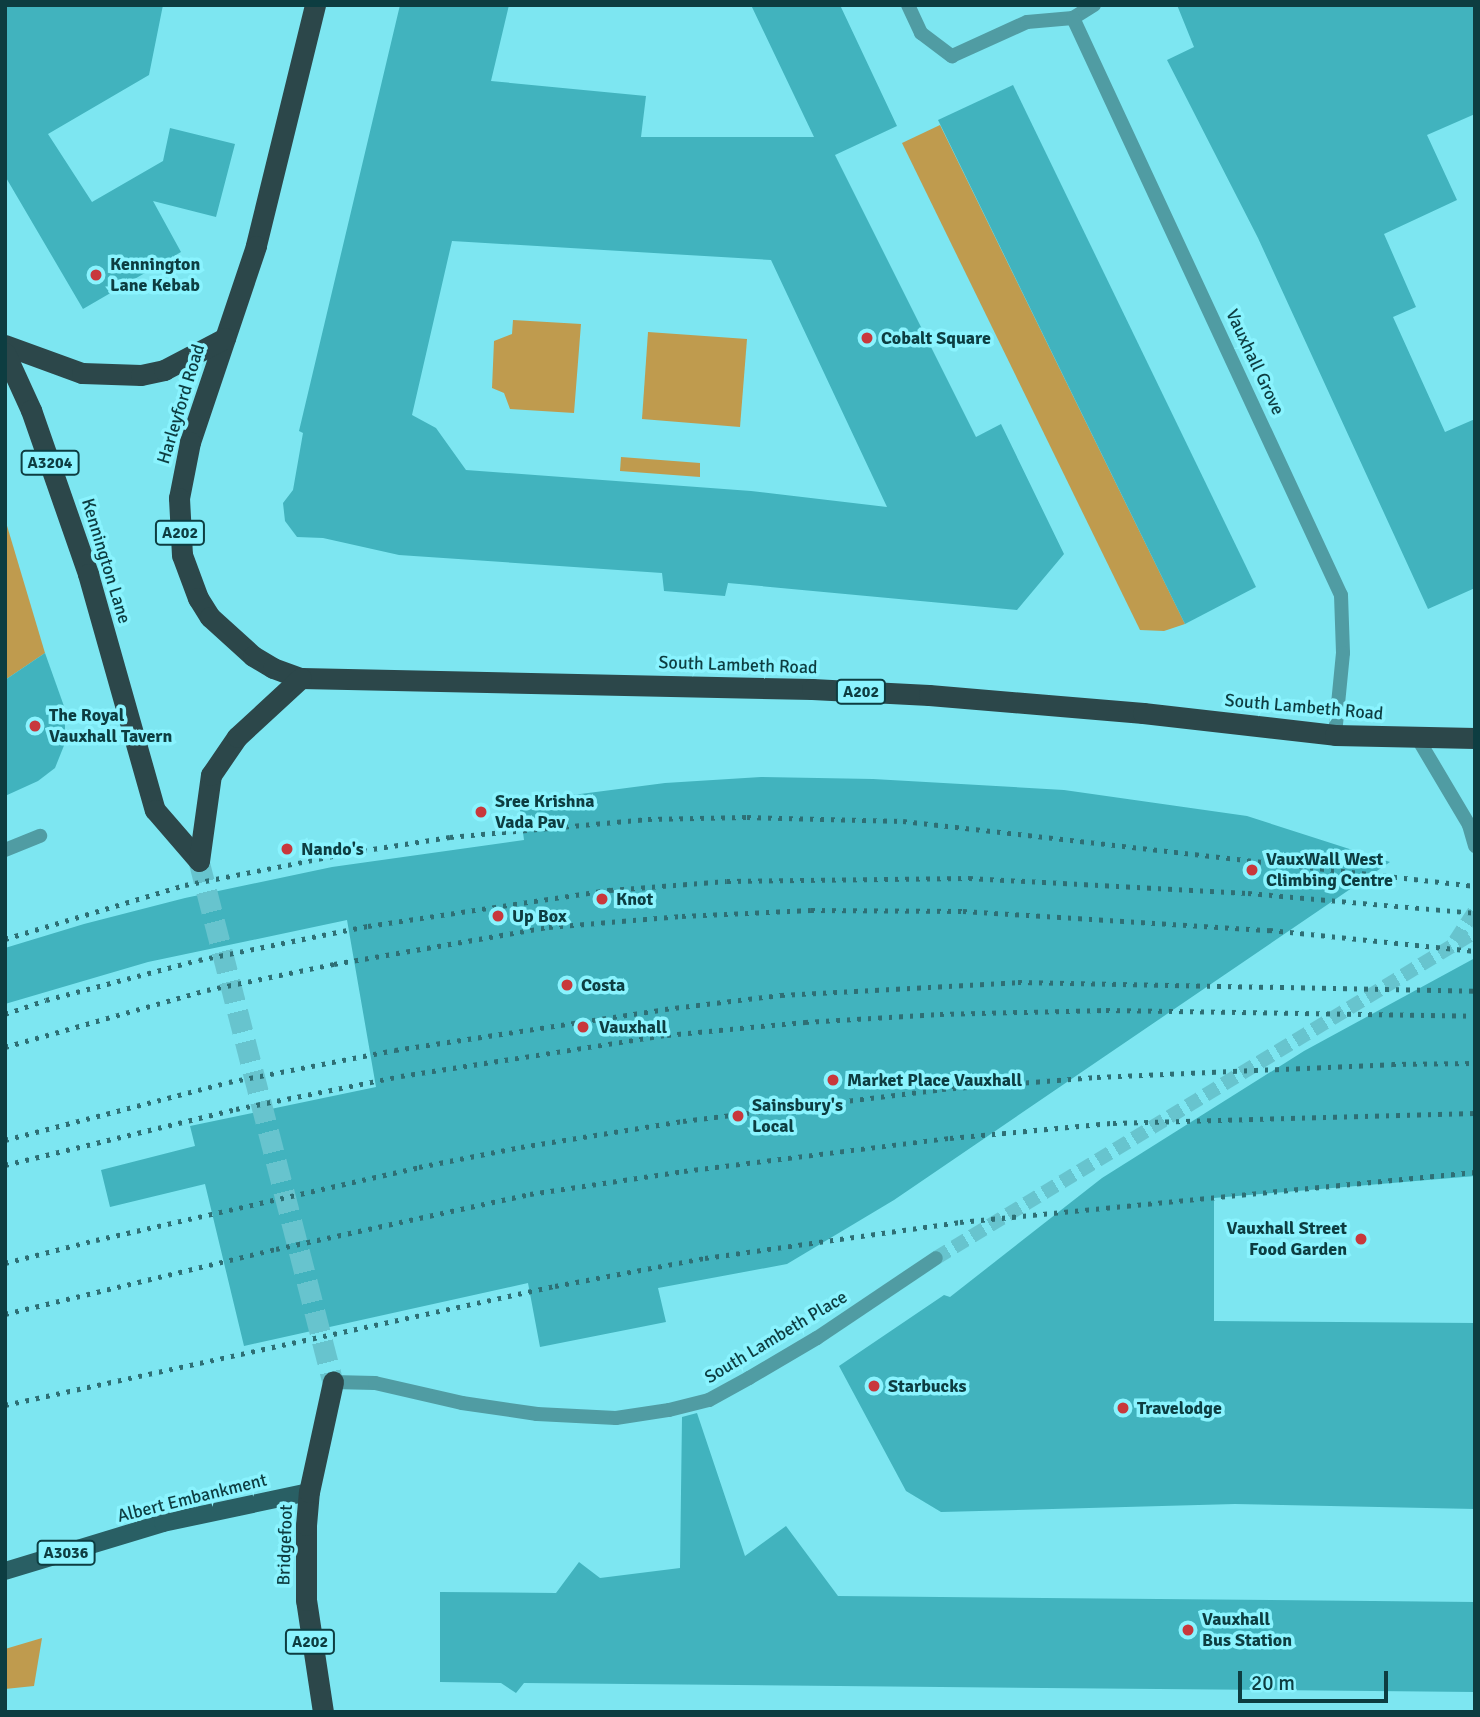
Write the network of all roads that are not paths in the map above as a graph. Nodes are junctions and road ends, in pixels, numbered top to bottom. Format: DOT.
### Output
graph roads {
  1 [pos="315,5"];
  2 [pos="908,5"];
  3 [pos="1094,5"];
  4 [pos="1073,18"];
  5 [pos="225,338"];
  6 [pos="5,345"];
  7 [pos="5,353"];
  8 [pos="301,678"];
  9 [pos="1335,735"];
  10 [pos="1475,738"];
  11 [pos="1418,739"];
  12 [pos="40,836"];
  13 [pos="1475,846"];
  14 [pos="5,850"];
  15 [pos="936,1258"];
  16 [pos="334,1381"];
  17 [pos="309,1492"];
  18 [pos="5,1571"];
  19 [pos="323,1712"];
  1 -- 5 [label="highway, Harleyford Road / A202"];
  2 -- 4 [label="street"];
  3 -- 4 [label="street"];
  4 -- 9 [label="street, Vauxhall Grove"];
  5 -- 6 [label="highway, Harleyford Road"];
  5 -- 8 [label="highway, Harleyford Road / A202"];
  7 -- 8 [label="highway, Kennington Lane / A3204"];
  8 -- 9 [label="highway, South Lambeth Road / A202"];
  9 -- 11 [label="highway, South Lambeth Road / A202"];
  10 -- 11 [label="highway, South Lambeth Road / A202"];
  11 -- 13 [label="street"];
  12 -- 14 [label="street"];
  15 -- 16 [label="street, South Lambeth Place"];
  16 -- 17 [label="highway, Bridgefoot / A202"];
  17 -- 18 [label="main road, Albert Embankment / A3036"];
  17 -- 19 [label="highway, Bridgefoot / A202"];
}
